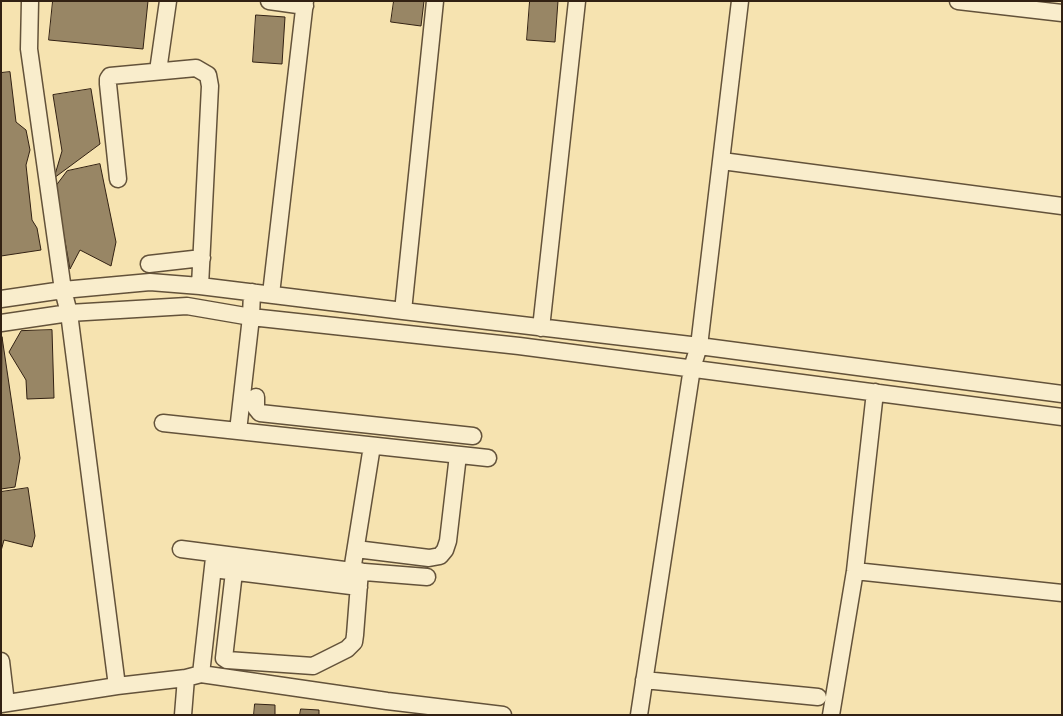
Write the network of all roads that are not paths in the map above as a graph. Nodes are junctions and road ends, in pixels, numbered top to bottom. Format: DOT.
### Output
graph roads {
  1 [pos="30,1"];
  2 [pos="168,1"];
  3 [pos="269,1"];
  4 [pos="435,1"];
  5 [pos="577,1"];
  6 [pos="740,1"];
  7 [pos="958,1"];
  8 [pos="305,4"];
  9 [pos="1062,14"];
  10 [pos="158,71"];
  11 [pos="722,161"];
  12 [pos="118,178"];
  13 [pos="1062,206"];
  14 [pos="202,258"];
  15 [pos="149,264"];
  16 [pos="200,286"];
  17 [pos="63,290"];
  18 [pos="252,292"];
  19 [pos="271,294"];
  20 [pos="1,299"];
  21 [pos="402,311"];
  22 [pos="69,313"];
  23 [pos="251,317"];
  24 [pos="1,323"];
  25 [pos="541,328"];
  26 [pos="699,346"];
  27 [pos="692,368"];
  28 [pos="875,392"];
  29 [pos="1062,394"];
  30 [pos="256,397"];
  31 [pos="1062,417"];
  32 [pos="163,423"];
  33 [pos="368,425"];
  34 [pos="238,431"];
  35 [pos="473,436"];
  36 [pos="369,446"];
  37 [pos="458,455"];
  38 [pos="488,458"];
  39 [pos="181,549"];
  40 [pos="356,550"];
  41 [pos="214,561"];
  42 [pos="854,570"];
  43 [pos="234,572"];
  44 [pos="357,576"];
  45 [pos="427,577"];
  46 [pos="1062,593"];
  47 [pos="1,662"];
  48 [pos="193,676"];
  49 [pos="644,680"];
  50 [pos="117,686"];
  51 [pos="818,697"];
  52 [pos="4,704"];
  53 [pos="386,708"];
  54 [pos="183,715"];
  55 [pos="503,715"];
  56 [pos="639,715"];
  57 [pos="831,715"];
  1 -- 17 [label="street"];
  2 -- 10 [label="street"];
  3 -- 8 [label="street"];
  4 -- 21 [label="street"];
  5 -- 25 [label="street"];
  6 -- 11 [label="street"];
  7 -- 9 [label="street"];
  8 -- 19 [label="street"];
  10 -- 12 [label="street"];
  10 -- 14 [label="street"];
  11 -- 13 [label="street"];
  11 -- 26 [label="street"];
  14 -- 15 [label="street"];
  14 -- 16 [label="street"];
  16 -- 17 [label="street"];
  16 -- 18 [label="street"];
  17 -- 20 [label="street"];
  17 -- 22 [label="street"];
  18 -- 19 [label="street"];
  18 -- 23 [label="street"];
  19 -- 21 [label="street"];
  21 -- 25 [label="street"];
  22 -- 23 [label="street"];
  22 -- 24 [label="street"];
  22 -- 50 [label="street"];
  23 -- 27 [label="street"];
  23 -- 34 [label="street"];
  25 -- 26 [label="street"];
  26 -- 27 [label="street"];
  26 -- 29 [label="street"];
  27 -- 28 [label="street"];
  27 -- 49 [label="street"];
  28 -- 31 [label="street"];
  28 -- 42 [label="street"];
  30 -- 33 [label="street"];
  32 -- 34 [label="street"];
  33 -- 35 [label="street"];
  33 -- 36 [label="street"];
  34 -- 36 [label="street"];
  36 -- 37 [label="street"];
  36 -- 40 [label="street"];
  37 -- 38 [label="street"];
  37 -- 40 [label="street"];
  39 -- 41 [label="street"];
  40 -- 44 [label="street"];
  41 -- 43 [label="street"];
  41 -- 44 [label="street"];
  41 -- 48 [label="street"];
  42 -- 46 [label="street"];
  42 -- 57 [label="street"];
  43 -- 44 [label="street"];
  43 -- 44 [label="street"];
  44 -- 45 [label="street"];
  47 -- 52 [label="street"];
  48 -- 50 [label="street"];
  48 -- 53 [label="street"];
  48 -- 54 [label="street"];
  49 -- 51 [label="street"];
  49 -- 56 [label="street"];
  50 -- 52 [label="street"];
  53 -- 55 [label="street"];
}
